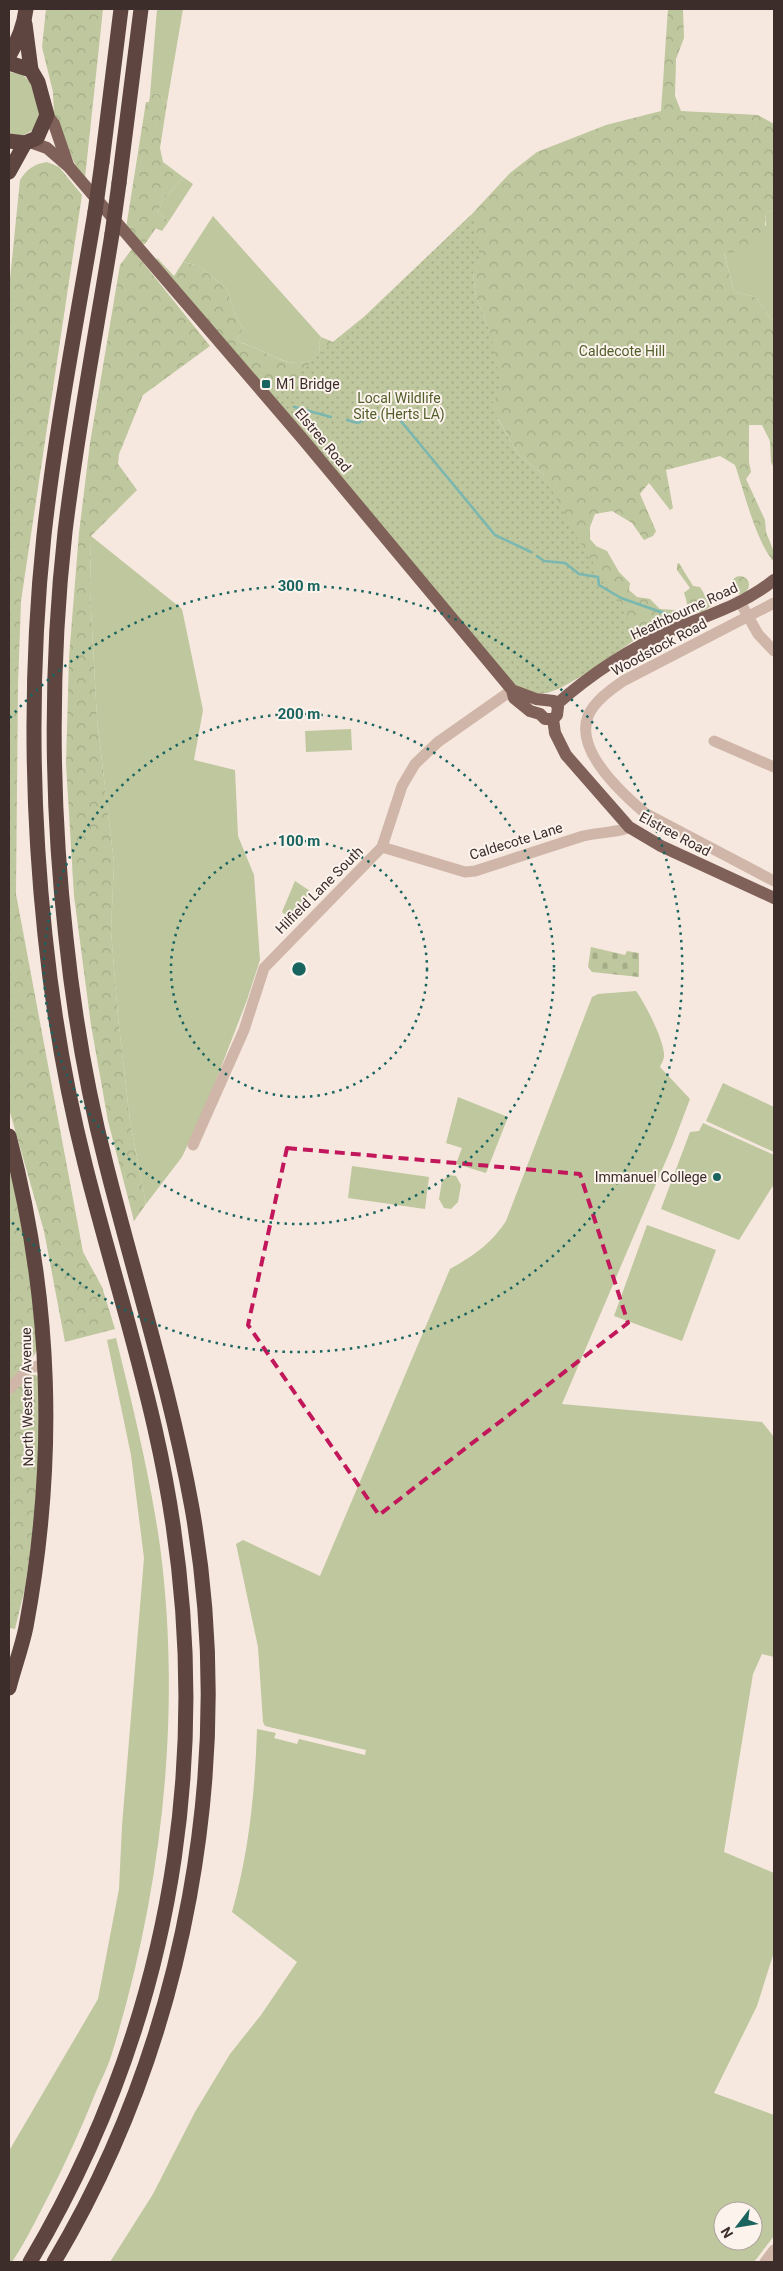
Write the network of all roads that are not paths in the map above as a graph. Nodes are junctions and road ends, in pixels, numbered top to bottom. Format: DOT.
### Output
graph roads {
  1 [pos="121,9"];
  2 [pos="141,9"];
  3 [pos="25,14"];
  4 [pos="9,56"];
  5 [pos="9,63"];
  6 [pos="31,70"];
  7 [pos="47,115"];
  8 [pos="9,140"];
  9 [pos="27,143"];
  10 [pos="69,167"];
  11 [pos="9,172"];
  12 [pos="774,580"];
  13 [pos="740,602"];
  14 [pos="774,603"];
  15 [pos="749,618"];
  16 [pos="774,651"];
  17 [pos="512,690"];
  18 [pos="544,701"];
  19 [pos="557,704"];
  20 [pos="540,714"];
  21 [pos="553,719"];
  22 [pos="714,741"];
  23 [pos="774,767"];
  24 [pos="629,827"];
  25 [pos="382,847"];
  26 [pos="774,881"];
  27 [pos="774,898"];
  28 [pos="9,1136"];
  29 [pos="193,1145"];
  30 [pos="45,1364"];
  31 [pos="9,1389"];
  32 [pos="9,1688"];
  33 [pos="774,2250"];
  34 [pos="30,2262"];
  35 [pos="54,2262"];
  36 [pos="765,2262"];
  1 -- 34 [label="highway, bridge"];
  2 -- 35 [label="highway, bridge"];
  3 -- 4 [label="highway"];
  3 -- 6 [label="highway"];
  5 -- 6 [label="highway"];
  6 -- 7 [label="highway"];
  7 -- 9 [label="highway"];
  7 -- 10 [label="main road, Elstree Road"];
  8 -- 9 [label="highway"];
  9 -- 10 [label="main road, Elstree Road"];
  9 -- 11 [label="highway"];
  10 -- 17 [label="main road, Elstree Road"];
  12 -- 13 [label="main road, Heathbourne Road"];
  13 -- 15 [label="street"];
  13 -- 19 [label="main road, Heathbourne Road"];
  14 -- 15 [label="street, Woodstock Road"];
  15 -- 16 [label="street"];
  15 -- 26 [label="street, Woodstock Road"];
  17 -- 18 [label="main road"];
  17 -- 20 [label="main road, Elstree Road"];
  17 -- 25 [label="street, Hilfield Lane South"];
  18 -- 19 [label="main road"];
  18 -- 20 [label="main road"];
  19 -- 21 [label="main road"];
  20 -- 21 [label="main road, Elstree Road"];
  21 -- 24 [label="main road, Elstree Road"];
  22 -- 23 [label="street"];
  24 -- 25 [label="street, Caldecote Lane"];
  24 -- 27 [label="main road, Elstree Road"];
  25 -- 29 [label="street, Hilfield Lane South"];
  28 -- 30 [label="highway, North Western Avenue"];
  30 -- 31 [label="street"];
  30 -- 32 [label="highway, North Western Avenue"];
  33 -- 36 [label="street"];
}
